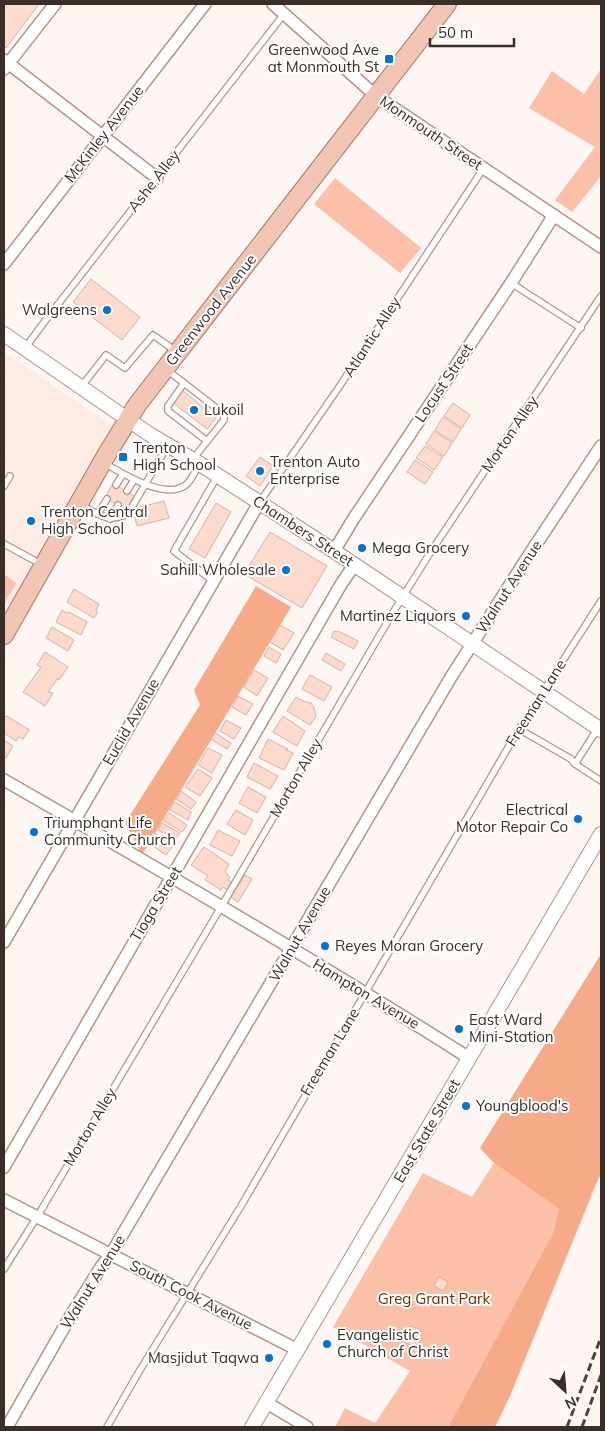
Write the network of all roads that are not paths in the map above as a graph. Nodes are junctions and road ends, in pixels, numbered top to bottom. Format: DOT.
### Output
graph roads {
  1 [pos="54,4"];
  2 [pos="205,4"];
  3 [pos="273,4"];
  4 [pos="447,4"];
  5 [pos="284,14"];
  6 [pos="5,64"];
  7 [pos="376,96"];
  8 [pos="102,136"];
  9 [pos="483,169"];
  10 [pos="157,178"];
  11 [pos="554,215"];
  12 [pos="601,246"];
  13 [pos="4,264"];
  14 [pos="512,283"];
  15 [pos="601,296"];
  16 [pos="581,328"];
  17 [pos="4,334"];
  18 [pos="25,348"];
  19 [pos="177,352"];
  20 [pos="165,368"];
  21 [pos="184,383"];
  22 [pos="81,387"];
  23 [pos="129,419"];
  24 [pos="207,441"];
  25 [pos="168,445"];
  26 [pos="601,446"];
  27 [pos="103,462"];
  28 [pos="196,462"];
  29 [pos="123,474"];
  30 [pos="10,476"];
  31 [pos="218,476"];
  32 [pos="134,480"];
  33 [pos="116,485"];
  34 [pos="145,485"];
  35 [pos="4,486"];
  36 [pos="127,491"];
  37 [pos="107,499"];
  38 [pos="259,503"];
  39 [pos="79,504"];
  40 [pos="118,505"];
  41 [pos="98,514"];
  42 [pos="110,518"];
  43 [pos="4,544"];
  44 [pos="334,551"];
  45 [pos="43,565"];
  46 [pos="354,565"];
  47 [pos="213,581"];
  48 [pos="403,597"];
  49 [pos="601,601"];
  50 [pos="4,635"];
  51 [pos="472,643"];
  52 [pos="543,690"];
  53 [pos="519,728"];
  54 [pos="600,729"];
  55 [pos="575,764"];
  56 [pos="4,780"];
  57 [pos="601,781"];
  58 [pos="75,821"];
  59 [pos="601,834"];
  60 [pos="172,878"];
  61 [pos="222,907"];
  62 [pos="4,942"];
  63 [pos="291,949"];
  64 [pos="365,992"];
  65 [pos="469,1058"];
  66 [pos="4,1167"];
  67 [pos="4,1200"];
  68 [pos="37,1217"];
  69 [pos="111,1254"];
  70 [pos="4,1269"];
  71 [pos="186,1293"];
  72 [pos="298,1350"];
  73 [pos="267,1402"];
  74 [pos="8,1427"];
  75 [pos="107,1427"];
  76 [pos="252,1427"];
  77 [pos="308,1427"];
  1 -- 6 [label="street"];
  2 -- 8 [label="street, McKinley Avenue"];
  3 -- 5 [label="street, Monmouth Street"];
  4 -- 7 [label="main road, Greenwood Avenue"];
  5 -- 7 [label="street, Monmouth Street"];
  5 -- 10 [label="lane, Ashe Alley"];
  6 -- 8 [label="street"];
  7 -- 9 [label="street, Monmouth Street"];
  7 -- 19 [label="main road, Greenwood Avenue"];
  8 -- 10 [label="street"];
  8 -- 13 [label="street, McKinley Avenue"];
  9 -- 11 [label="street, Monmouth Street"];
  9 -- 38 [label="lane, Atlantic Alley"];
  10 -- 18 [label="lane, Ashe Alley"];
  11 -- 12 [label="street, Monmouth Street"];
  11 -- 14 [label="street, Locust Street"];
  14 -- 16 [label="lane"];
  14 -- 44 [label="street, Locust Street"];
  15 -- 16 [label="lane, Morton Alley"];
  16 -- 48 [label="lane, Morton Alley"];
  17 -- 18 [label="street, Chambers Street"];
  18 -- 22 [label="street, Chambers Street"];
  19 -- 20 [label="main road, Greenwood Avenue"];
  19 -- 22 [label="lane"];
  20 -- 21 [label="lane"];
  20 -- 23 [label="main road, Greenwood Avenue"];
  21 -- 24 [label="lane"];
  21 -- 24 [label="lane"];
  22 -- 23 [label="street, Chambers Street"];
  23 -- 25 [label="street, Chambers Street"];
  23 -- 27 [label="main road, Greenwood Avenue"];
  24 -- 28 [label="lane"];
  25 -- 28 [label="street, Chambers Street"];
  25 -- 34 [label="lane"];
  26 -- 51 [label="street, Walnut Avenue"];
  27 -- 29 [label="lane"];
  27 -- 39 [label="main road, Greenwood Avenue"];
  28 -- 31 [label="street, Chambers Street"];
  28 -- 34 [label="lane"];
  29 -- 32 [label="lane"];
  29 -- 33 [label="lane"];
  30 -- 35 [label="lane"];
  31 -- 38 [label="street, Chambers Street"];
  31 -- 47 [label="lane"];
  32 -- 34 [label="lane"];
  32 -- 36 [label="lane"];
  34 -- 42 [label="lane"];
  37 -- 41 [label="lane"];
  38 -- 44 [label="street, Chambers Street"];
  38 -- 47 [label="street, Euclid Avenue"];
  39 -- 41 [label="lane"];
  39 -- 45 [label="main road, Greenwood Avenue"];
  40 -- 42 [label="lane"];
  41 -- 42 [label="lane"];
  43 -- 45 [label="lane"];
  44 -- 46 [label="street, Chambers Street"];
  45 -- 50 [label="main road, Greenwood Avenue"];
  46 -- 48 [label="street, Chambers Street"];
  46 -- 60 [label="street, Tioga Street"];
  47 -- 58 [label="street, Euclid Avenue"];
  48 -- 51 [label="street, Chambers Street"];
  48 -- 61 [label="lane, Morton Alley"];
  49 -- 52 [label="lane, Freeman Lane"];
  51 -- 52 [label="street, Chambers Street"];
  51 -- 63 [label="street, Walnut Avenue"];
  52 -- 53 [label="lane, Freeman Lane"];
  52 -- 54 [label="street, Chambers Street"];
  53 -- 55 [label="lane"];
  53 -- 64 [label="lane, Freeman Lane"];
  54 -- 55 [label="lane"];
  55 -- 57 [label="lane"];
  56 -- 58 [label="street, Hampton Avenue"];
  58 -- 60 [label="street, Hampton Avenue"];
  58 -- 62 [label="street, Euclid Avenue"];
  59 -- 65 [label="street, East State Street"];
  60 -- 61 [label="street, Hampton Avenue"];
  60 -- 66 [label="street, Tioga Street"];
  61 -- 63 [label="street, Hampton Avenue"];
  61 -- 68 [label="lane, Morton Alley"];
  63 -- 64 [label="street, Hampton Avenue"];
  63 -- 69 [label="street, Walnut Avenue"];
  64 -- 65 [label="street, Hampton Avenue"];
  64 -- 71 [label="lane, Freeman Lane"];
  65 -- 72 [label="street, East State Street"];
  67 -- 68 [label="street, South Cook Avenue"];
  68 -- 69 [label="street, South Cook Avenue"];
  68 -- 70 [label="lane, Morton Alley"];
  69 -- 71 [label="street, South Cook Avenue"];
  69 -- 74 [label="street, Walnut Avenue"];
  71 -- 72 [label="street, South Cook Avenue"];
  71 -- 75 [label="lane, Freeman Lane"];
  72 -- 73 [label="street, East State Street"];
  73 -- 76 [label="street, East State Street"];
  73 -- 77 [label="street"];
}
